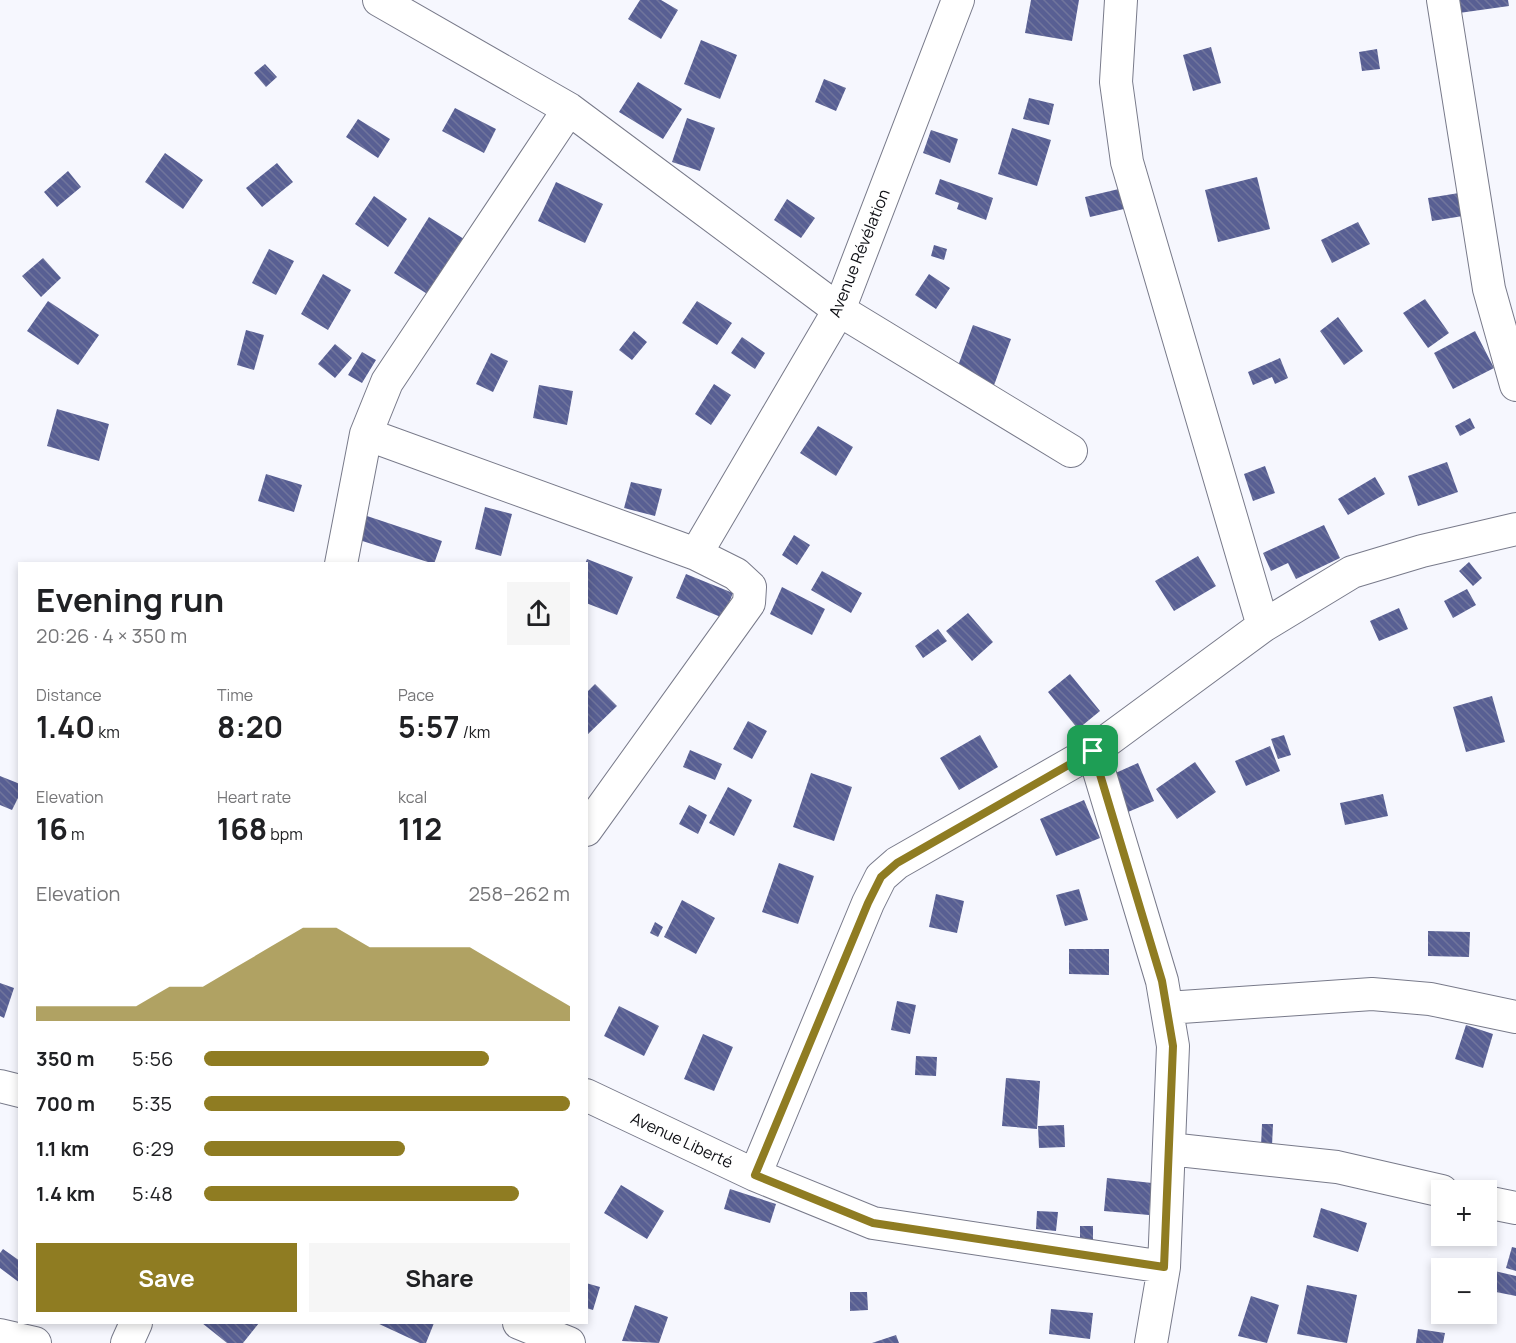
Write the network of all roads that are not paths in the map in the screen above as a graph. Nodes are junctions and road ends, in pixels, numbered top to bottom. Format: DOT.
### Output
graph roads {
  1 [pos="379,0"];
  2 [pos="958,0"];
  3 [pos="1121,0"];
  4 [pos="1443,0"];
  5 [pos="569,109"];
  6 [pos="839,310"];
  7 [pos="1516,385"];
  8 [pos="366,434"];
  9 [pos="1071,451"];
  10 [pos="1516,529"];
  11 [pos="696,554"];
  12 [pos="341,562"];
  13 [pos="1263,626"];
  14 [pos="1093,751"];
  15 [pos="588,827"];
  16 [pos="1167,1008"];
  17 [pos="1516,1017"];
  18 [pos="0,1086"];
  19 [pos="18,1090"];
  20 [pos="588,1096"];
  21 [pos="1169,1149"];
  22 [pos="755,1175"];
  23 [pos="1431,1188"];
  24 [pos="1497,1204"];
  25 [pos="1516,1208"];
  26 [pos="1164,1267"];
  27 [pos="136,1324"];
  28 [pos="522,1324"];
  29 [pos="0,1335"];
  30 [pos="35,1343"];
  31 [pos="127,1343"];
  32 [pos="569,1343"];
  33 [pos="1151,1343"];
  1 -- 5 [label="street"];
  2 -- 6 [label="street, Avenue Révélation"];
  3 -- 13 [label="street"];
  4 -- 7 [label="street"];
  5 -- 6 [label="street"];
  5 -- 8 [label="street"];
  6 -- 9 [label="street"];
  6 -- 11 [label="street, Avenue Révélation"];
  8 -- 11 [label="street"];
  8 -- 12 [label="street"];
  10 -- 13 [label="street"];
  11 -- 15 [label="street"];
  13 -- 14 [label="street"];
  14 -- 16 [label="street"];
  14 -- 22 [label="street"];
  16 -- 17 [label="street"];
  16 -- 21 [label="street"];
  18 -- 19 [label="street"];
  20 -- 22 [label="street, Avenue Liberté"];
  21 -- 23 [label="street"];
  21 -- 26 [label="street"];
  22 -- 26 [label="street, Avenue Liberté"];
  24 -- 25 [label="street"];
  26 -- 33 [label="street"];
  27 -- 31 [label="street"];
  28 -- 32 [label="street"];
  29 -- 30 [label="street"];
}
